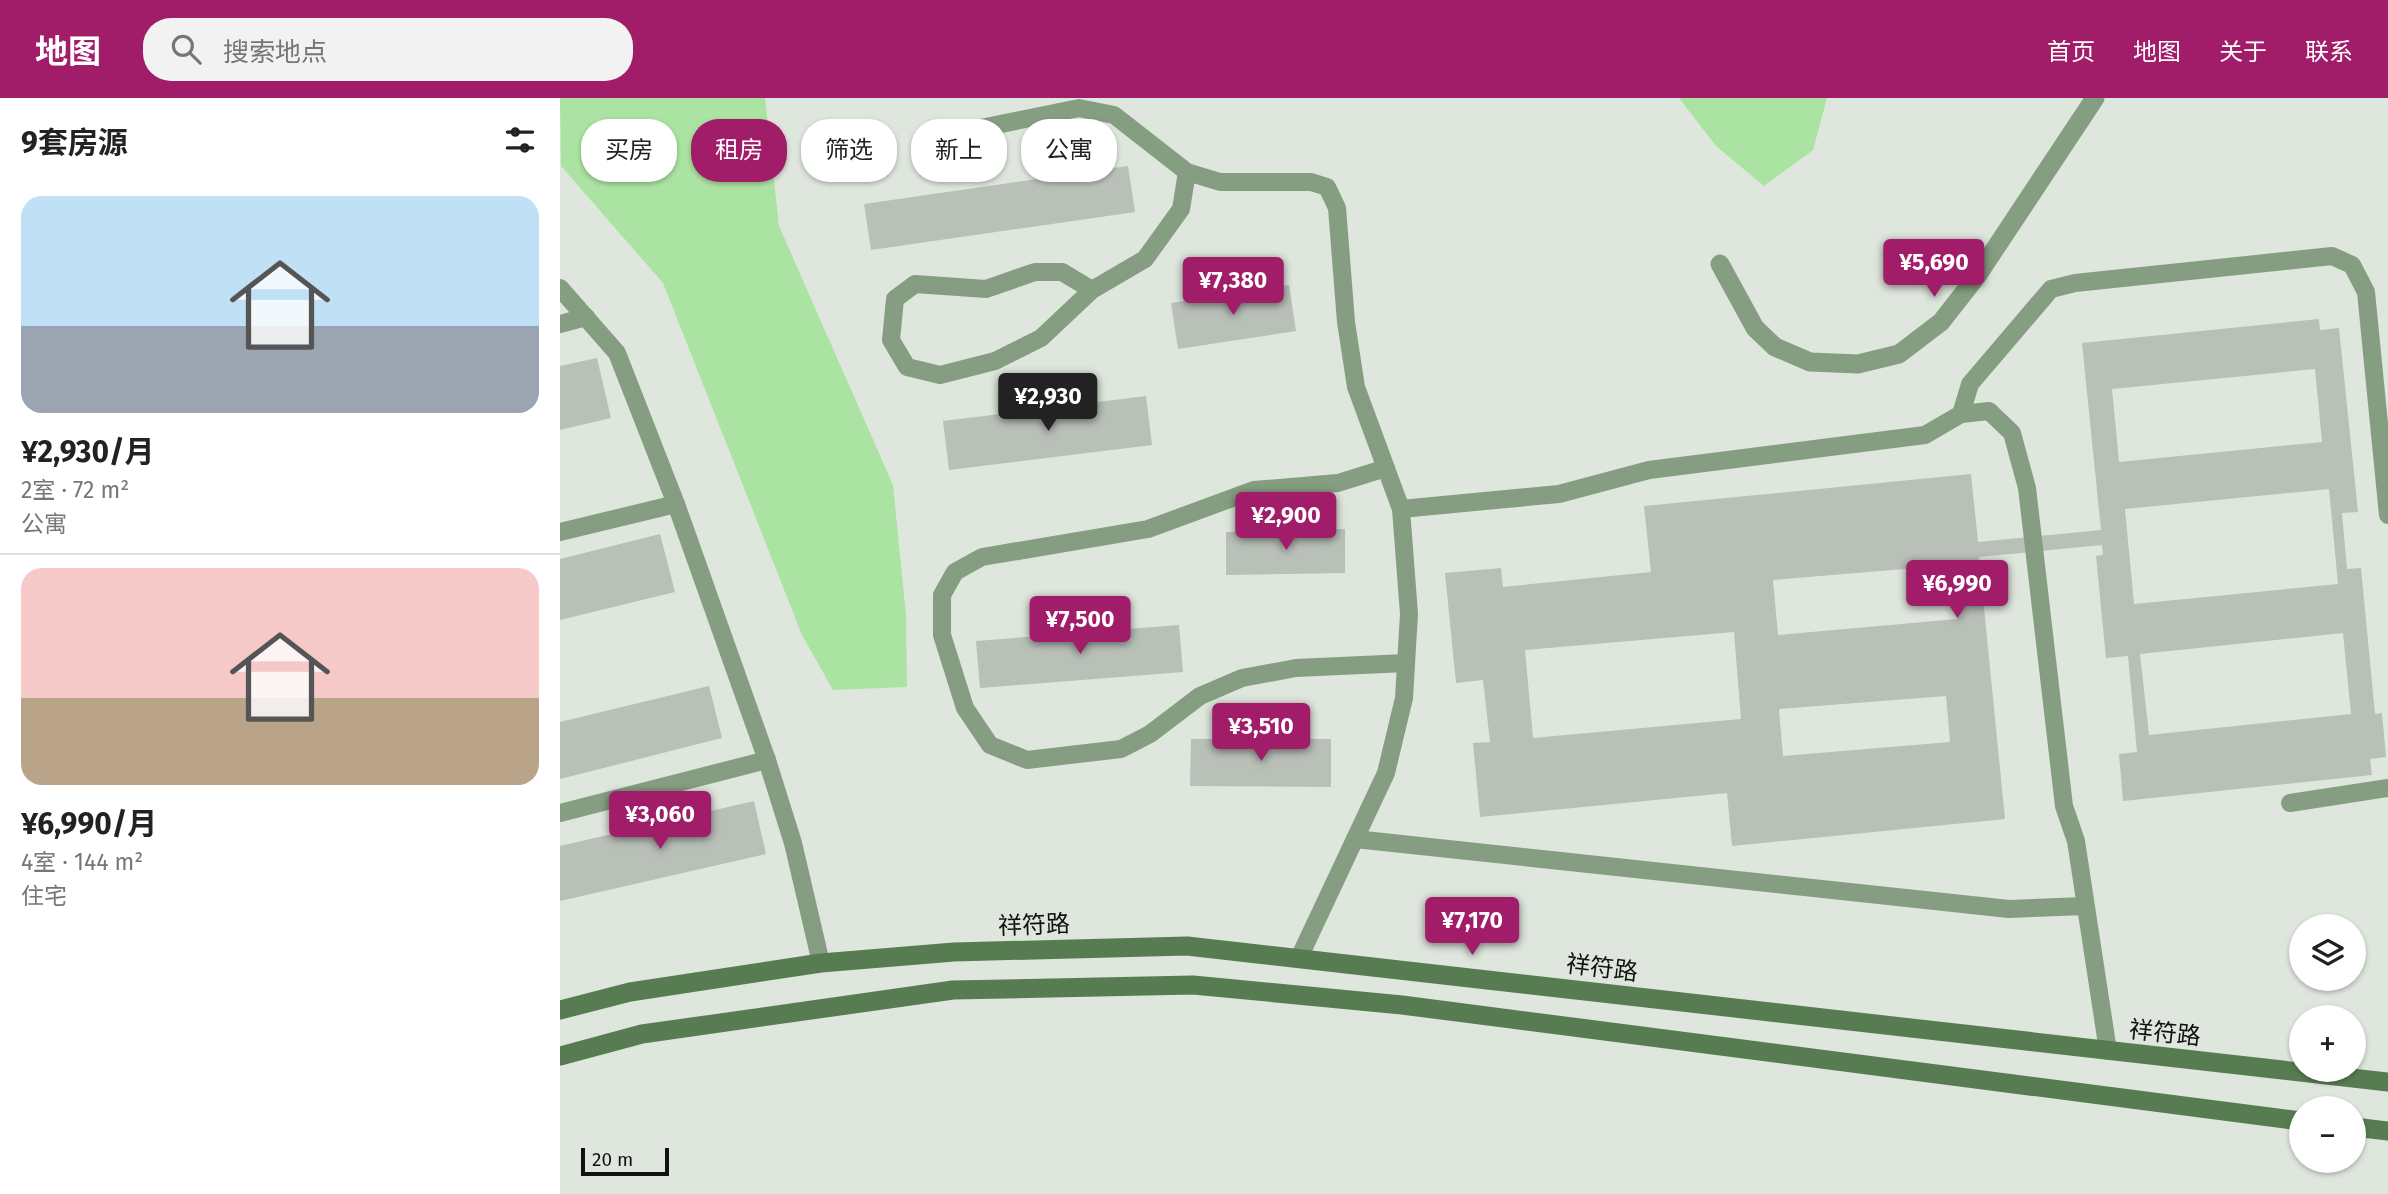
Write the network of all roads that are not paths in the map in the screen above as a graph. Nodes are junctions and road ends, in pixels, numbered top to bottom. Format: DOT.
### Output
graph roads {
  1 [pos="2095,98"];
  2 [pos="1007,123"];
  3 [pos="1187,172"];
  4 [pos="1720,264"];
  5 [pos="560,288"];
  6 [pos="1092,290"];
  7 [pos="586,317"];
  8 [pos="560,324"];
  9 [pos="1961,414"];
  10 [pos="1386,468"];
  11 [pos="676,504"];
  12 [pos="1401,509"];
  13 [pos="2388,515"];
  14 [pos="560,532"];
  15 [pos="1406,663"];
  16 [pos="768,760"];
  17 [pos="2388,788"];
  18 [pos="2290,803"];
  19 [pos="560,813"];
  20 [pos="1355,839"];
  21 [pos="2085,906"];
  22 [pos="1299,958"];
  23 [pos="821,963"];
  24 [pos="560,1010"];
  25 [pos="2108,1051"];
  26 [pos="560,1056"];
  27 [pos="2388,1082"];
  28 [pos="2289,1119"];
  29 [pos="2366,1128"];
  30 [pos="2388,1131"];
  1 -- 4 [label="street"];
  2 -- 3 [label="lane"];
  3 -- 6 [label="lane"];
  3 -- 10 [label="lane"];
  5 -- 7 [label="lane"];
  6 -- 6 [label="lane"];
  7 -- 8 [label="lane"];
  7 -- 11 [label="lane"];
  9 -- 12 [label="lane"];
  9 -- 13 [label="lane"];
  9 -- 21 [label="lane"];
  10 -- 12 [label="lane"];
  10 -- 15 [label="lane"];
  11 -- 14 [label="lane"];
  11 -- 16 [label="lane"];
  12 -- 15 [label="lane"];
  15 -- 20 [label="lane"];
  16 -- 19 [label="lane"];
  16 -- 23 [label="lane"];
  17 -- 18 [label="lane"];
  20 -- 21 [label="lane"];
  20 -- 22 [label="lane"];
  21 -- 25 [label="lane"];
  22 -- 23 [label="main road, 祥符路"];
  22 -- 25 [label="main road, 祥符路"];
  23 -- 24 [label="main road, 祥符路"];
  25 -- 27 [label="main road, 祥符路"];
  26 -- 28 [label="main road"];
  29 -- 30 [label="main road"];
}
